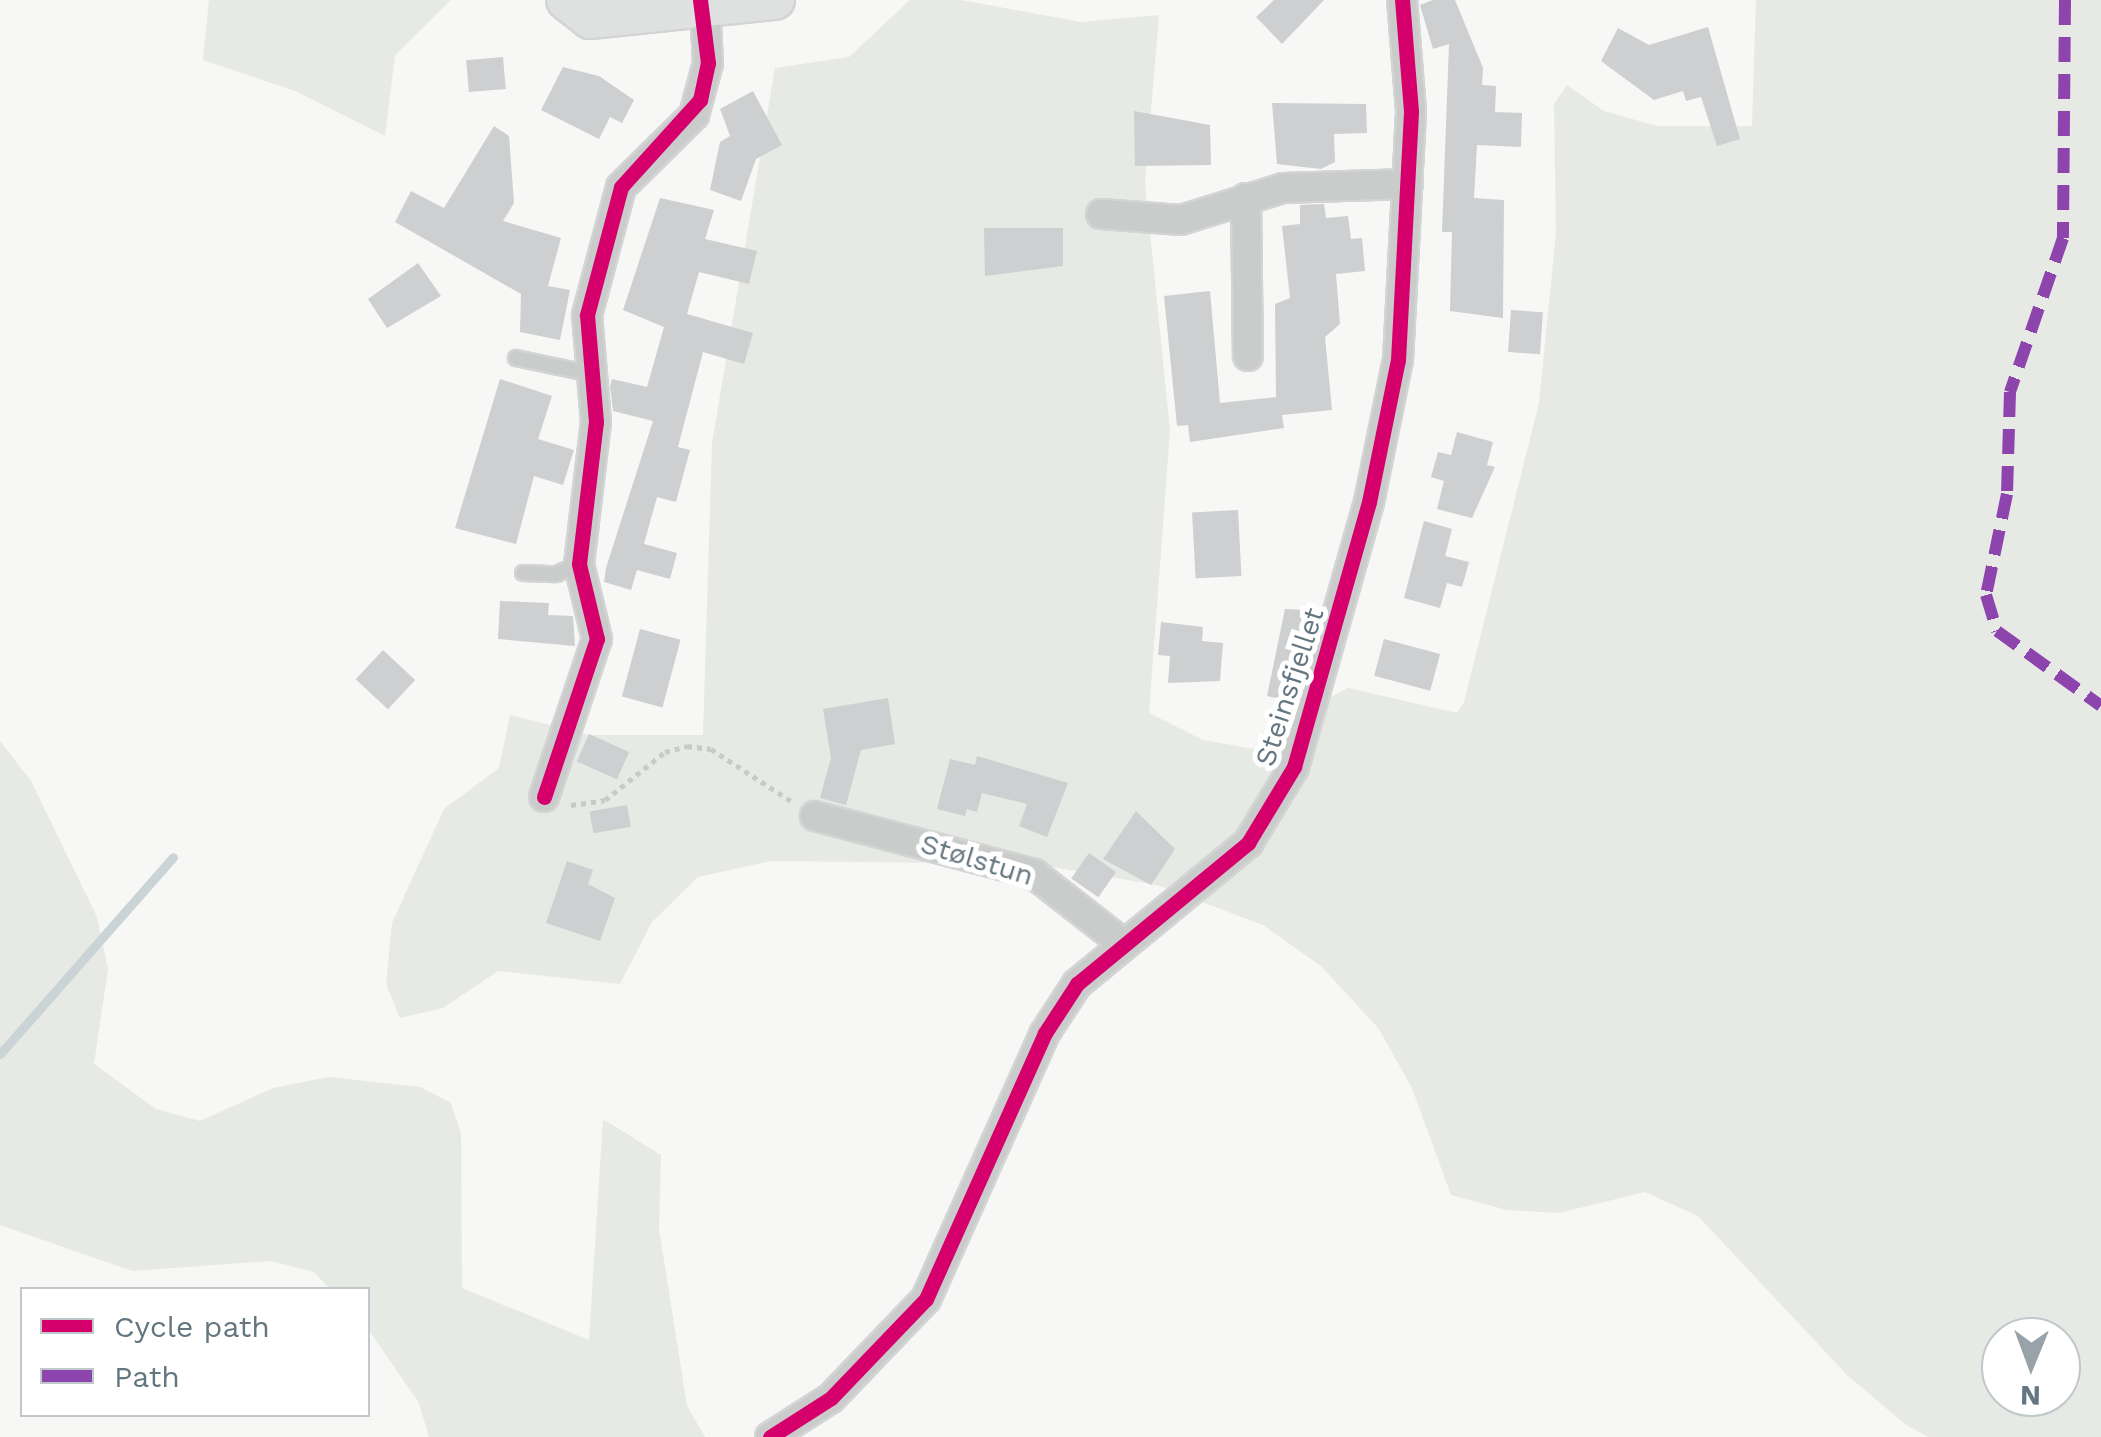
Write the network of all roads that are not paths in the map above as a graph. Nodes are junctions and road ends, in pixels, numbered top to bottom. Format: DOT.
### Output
graph roads {
  1 [pos="566,0"];
  2 [pos="775,0"];
  3 [pos="1402,0"];
  4 [pos="703,3"];
  5 [pos="1408,184"];
  6 [pos="1246,198"];
  7 [pos="1102,214"];
  8 [pos="1248,356"];
  9 [pos="516,358"];
  10 [pos="587,373"];
  11 [pos="578,564"];
  12 [pos="523,573"];
  13 [pos="544,798"];
  14 [pos="814,816"];
  15 [pos="1121,942"];
  16 [pos="770,1437"];
  1 -- 4 [label="street"];
  2 -- 4 [label="street"];
  3 -- 5 [label="street, Steinsfjellet"];
  4 -- 10 [label="street"];
  5 -- 6 [label="street"];
  5 -- 15 [label="street, Steinsfjellet"];
  6 -- 7 [label="street"];
  6 -- 8 [label="street"];
  9 -- 10 [label="lane"];
  10 -- 11 [label="street"];
  11 -- 12 [label="lane"];
  11 -- 13 [label="street"];
  14 -- 15 [label="street, Stølstun"];
  15 -- 16 [label="street, Steinsfjellet"];
}
